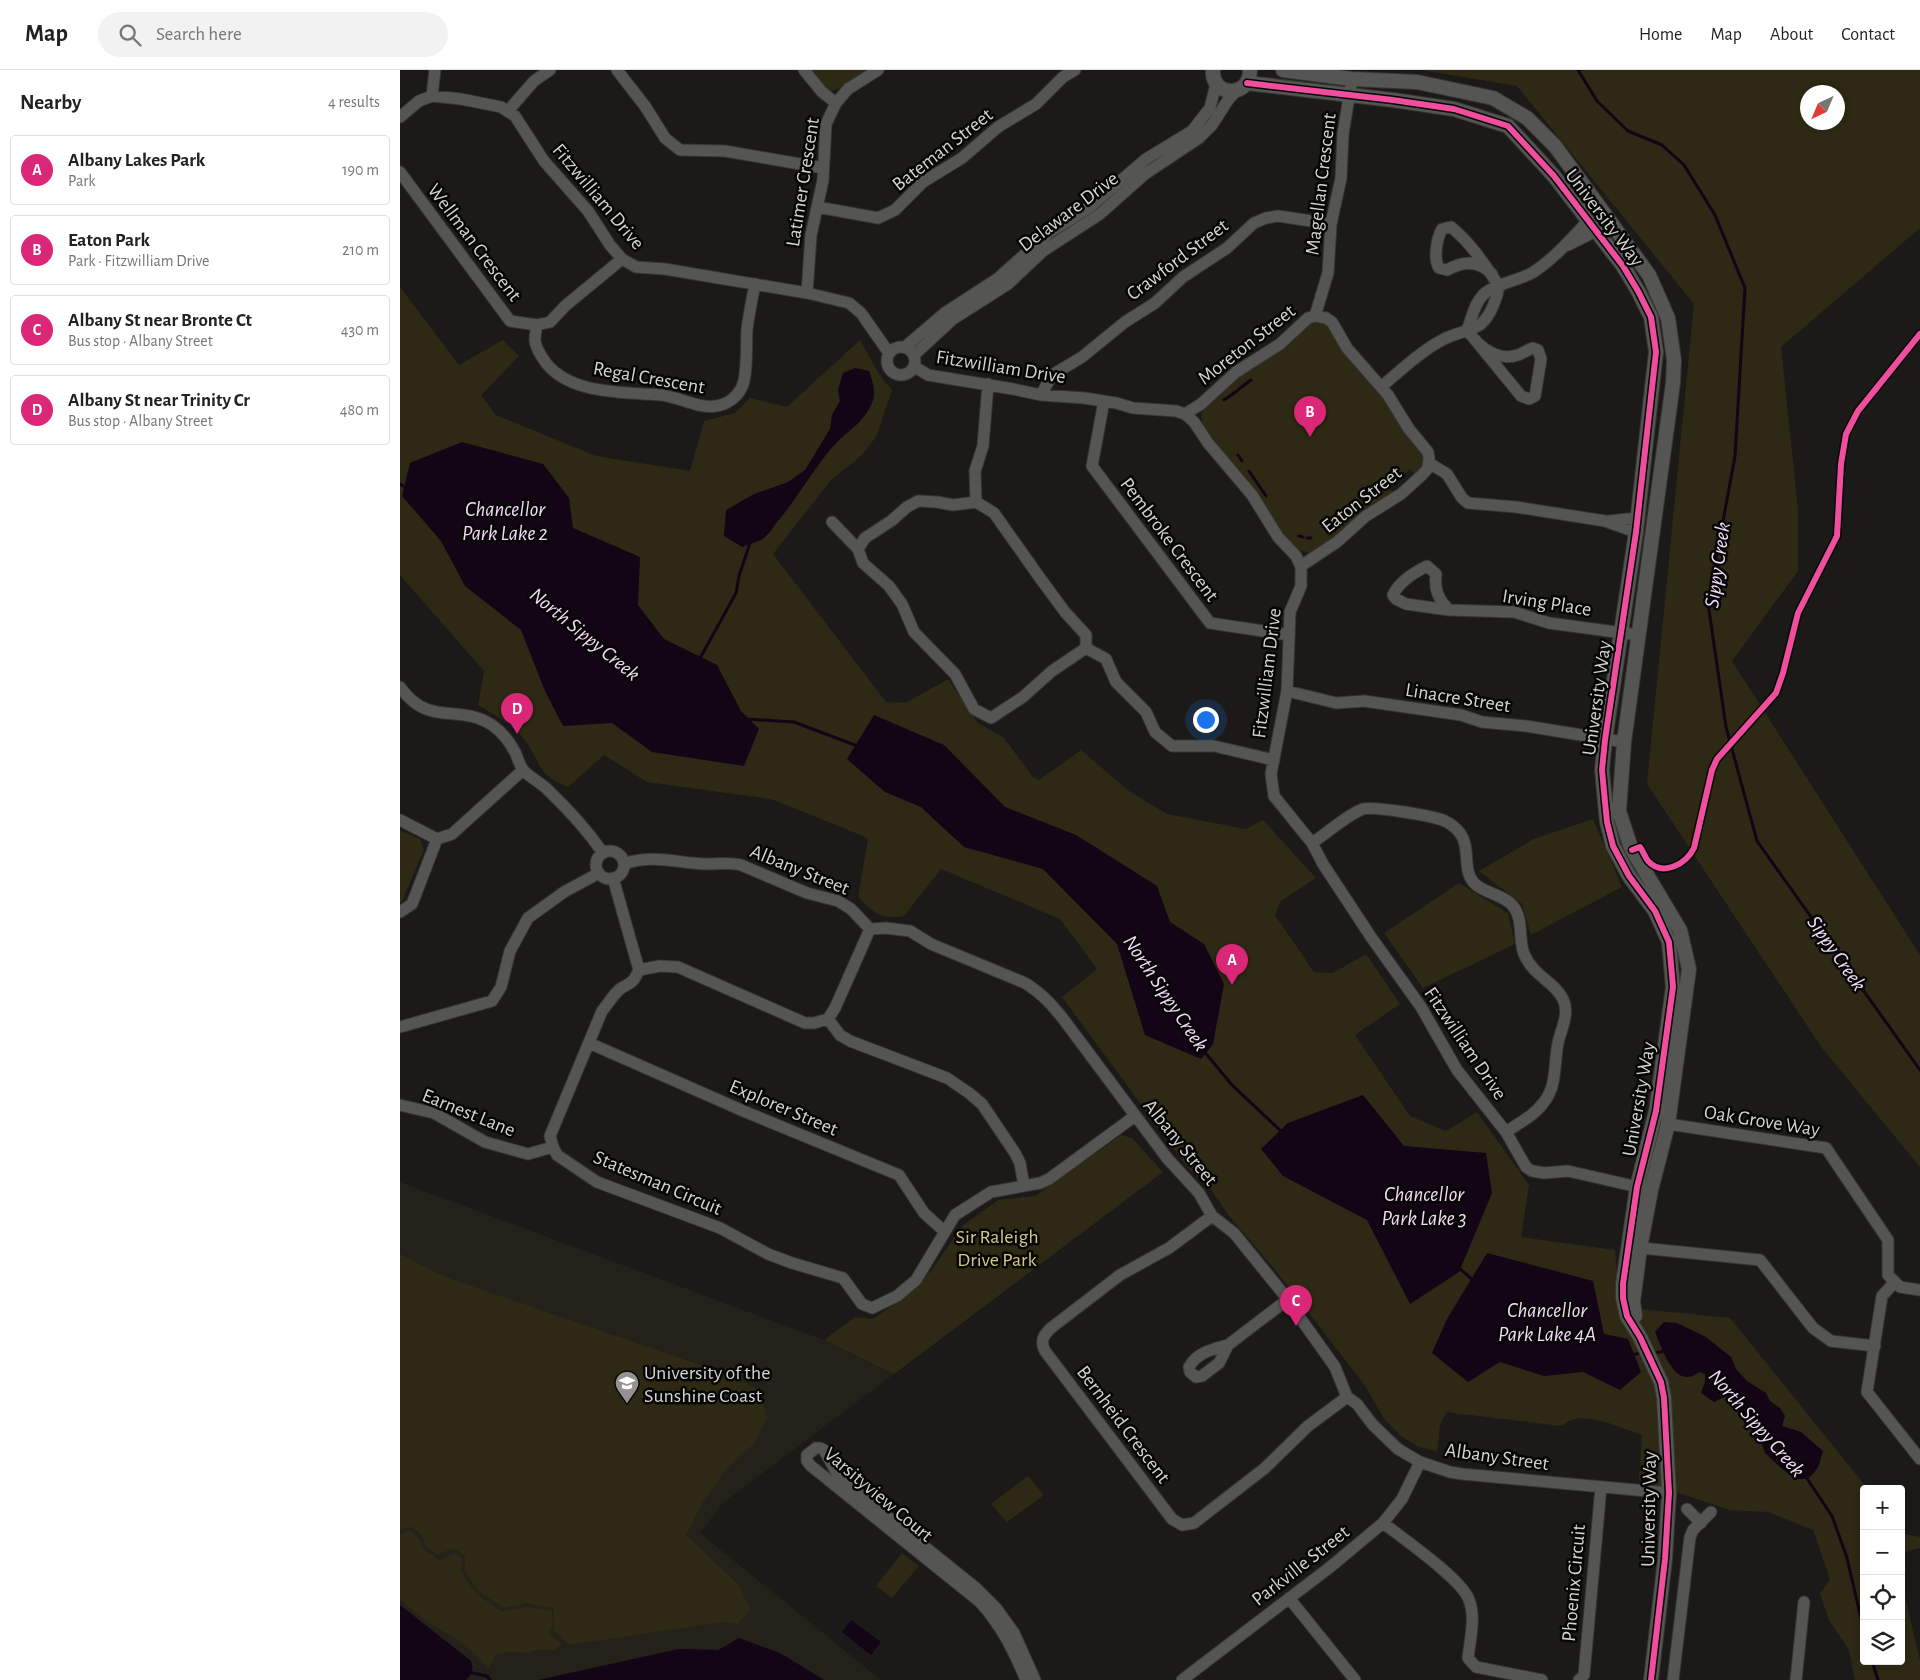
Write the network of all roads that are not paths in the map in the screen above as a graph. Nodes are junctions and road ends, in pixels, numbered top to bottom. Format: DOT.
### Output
graph roads {
  1 [pos="435,70"];
  2 [pos="550,70"];
  3 [pos="617,70"];
  4 [pos="804,70"];
  5 [pos="878,70"];
  6 [pos="1075,70"];
  7 [pos="1200,70"];
  8 [pos="1284,70"];
  9 [pos="1214,78"];
  10 [pos="1352,79"];
  11 [pos="1244,81"];
  12 [pos="432,96"];
  13 [pos="1350,96"];
  14 [pos="836,103"];
  15 [pos="508,111"];
  16 [pos="400,117"];
  17 [pos="823,168"];
  18 [pos="400,172"];
  19 [pos="817,207"];
  20 [pos="1606,216"];
  21 [pos="1331,224"];
  22 [pos="1592,226"];
  23 [pos="622,259"];
  24 [pos="1492,274"];
  25 [pos="754,284"];
  26 [pos="1499,286"];
  27 [pos="807,293"];
  28 [pos="1319,316"];
  29 [pos="537,325"];
  30 [pos="1467,330"];
  31 [pos="1479,344"];
  32 [pos="909,351"];
  33 [pos="889,353"];
  34 [pos="915,367"];
  35 [pos="988,384"];
  36 [pos="1381,387"];
  37 [pos="1046,396"];
  38 [pos="1104,401"];
  39 [pos="1188,417"];
  40 [pos="1428,467"];
  41 [pos="976,502"];
  42 [pos="832,522"];
  43 [pos="1636,525"];
  44 [pos="1654,528"];
  45 [pos="858,549"];
  46 [pos="1299,562"];
  47 [pos="1449,610"];
  48 [pos="1622,633"];
  49 [pos="1289,635"];
  50 [pos="1638,635"];
  51 [pos="1086,648"];
  52 [pos="400,687"];
  53 [pos="1287,690"];
  54 [pos="1605,740"];
  55 [pos="1624,742"];
  56 [pos="1274,760"];
  57 [pos="523,770"];
  58 [pos="400,820"];
  59 [pos="437,839"];
  60 [pos="1312,843"];
  61 [pos="603,853"];
  62 [pos="624,864"];
  63 [pos="599,873"];
  64 [pos="613,878"];
  65 [pos="400,912"];
  66 [pos="870,929"];
  67 [pos="639,970"];
  68 [pos="828,1019"];
  69 [pos="400,1027"];
  70 [pos="588,1043"];
  71 [pos="400,1105"];
  72 [pos="1136,1116"];
  73 [pos="1668,1124"];
  74 [pos="1506,1132"];
  75 [pos="552,1147"];
  76 [pos="1024,1186"];
  77 [pos="1637,1187"];
  78 [pos="1651,1190"];
  79 [pos="1212,1216"];
  80 [pos="944,1231"];
  81 [pos="1634,1247"];
  82 [pos="1894,1283"];
  83 [pos="1920,1290"];
  84 [pos="1288,1300"];
  85 [pos="1228,1345"];
  86 [pos="1874,1346"];
  87 [pos="1347,1397"];
  88 [pos="1920,1460"];
  89 [pos="1420,1462"];
  90 [pos="1601,1487"];
  91 [pos="845,1488"];
  92 [pos="1669,1493"];
  93 [pos="1687,1509"];
  94 [pos="1711,1512"];
  95 [pos="1383,1522"];
  96 [pos="1701,1522"];
  97 [pos="1289,1598"];
  98 [pos="1804,1602"];
  99 [pos="1010,1635"];
  100 [pos="1026,1680"];
  101 [pos="1036,1680"];
  102 [pos="1182,1680"];
  103 [pos="1356,1680"];
  104 [pos="1542,1680"];
  105 [pos="1579,1680"];
  106 [pos="1651,1680"];
  107 [pos="1673,1680"];
  108 [pos="1796,1680"];
  1 -- 12 [label="street"];
  2 -- 15 [label="street"];
  3 -- 17 [label="street"];
  4 -- 14 [label="street"];
  5 -- 14 [label="street, Latimer Crescent"];
  6 -- 19 [label="street, Bateman Street"];
  7 -- 9 [label="street"];
  8 -- 10 [label="street, University Way"];
  9 -- 11 [label="street, University Way"];
  9 -- 32 [label="street, Delaware Drive"];
  10 -- 13 [label="street, Magellan Crescent"];
  10 -- 20 [label="street, University Way"];
  11 -- 13 [label="street, University Way"];
  11 -- 32 [label="street, Delaware Drive"];
  12 -- 15 [label="street"];
  12 -- 16 [label="street"];
  13 -- 21 [label="street, Magellan Crescent"];
  13 -- 22 [label="street, University Way"];
  14 -- 17 [label="street, Latimer Crescent"];
  15 -- 23 [label="street, Fitzwilliam Drive"];
  17 -- 19 [label="street, Latimer Crescent"];
  18 -- 29 [label="street, Wellman Crescent"];
  19 -- 27 [label="street, Latimer Crescent"];
  20 -- 22 [label="street"];
  20 -- 44 [label="street, University Way"];
  21 -- 28 [label="street, Magellan Crescent"];
  21 -- 37 [label="street, Crawford Street"];
  22 -- 26 [label="street"];
  22 -- 43 [label="street, University Way"];
  23 -- 25 [label="street, Fitzwilliam Drive"];
  23 -- 29 [label="street"];
  24 -- 24 [label="street"];
  24 -- 26 [label="street"];
  25 -- 27 [label="street, Fitzwilliam Drive"];
  25 -- 29 [label="street, Regal Crescent"];
  26 -- 30 [label="street"];
  27 -- 33 [label="street, Fitzwilliam Drive"];
  28 -- 36 [label="street"];
  28 -- 39 [label="street, Moreton Street"];
  30 -- 31 [label="street"];
  30 -- 36 [label="street"];
  31 -- 31 [label="street"];
  32 -- 33 [label="street"];
  32 -- 34 [label="street"];
  33 -- 34 [label="street"];
  34 -- 35 [label="street, Fitzwilliam Drive"];
  35 -- 37 [label="street, Fitzwilliam Drive"];
  35 -- 41 [label="street"];
  36 -- 40 [label="street"];
  37 -- 38 [label="street, Fitzwilliam Drive"];
  38 -- 39 [label="street, Fitzwilliam Drive"];
  38 -- 49 [label="street, Pembroke Crescent"];
  39 -- 46 [label="street"];
  40 -- 43 [label="street"];
  40 -- 46 [label="street, Eaton Street"];
  41 -- 45 [label="street"];
  41 -- 51 [label="street"];
  42 -- 45 [label="street"];
  43 -- 44 [label="street"];
  43 -- 48 [label="street, University Way"];
  44 -- 50 [label="street, University Way"];
  45 -- 51 [label="street"];
  46 -- 49 [label="street, Fitzwilliam Drive"];
  47 -- 47 [label="street, Irving Place"];
  47 -- 48 [label="street, Irving Place"];
  48 -- 50 [label="street, Irving Place"];
  48 -- 54 [label="street, University Way"];
  49 -- 53 [label="street, Fitzwilliam Drive"];
  50 -- 55 [label="street, University Way"];
  51 -- 56 [label="street"];
  52 -- 57 [label="street"];
  53 -- 54 [label="street, Linacre Street"];
  53 -- 56 [label="street, Fitzwilliam Drive"];
  54 -- 55 [label="street, Linacre Street"];
  54 -- 77 [label="street, University Way"];
  55 -- 73 [label="street, University Way"];
  56 -- 60 [label="street, Fitzwilliam Drive"];
  57 -- 59 [label="street"];
  57 -- 61 [label="street"];
  58 -- 59 [label="street"];
  59 -- 65 [label="street"];
  60 -- 74 [label="street, Fitzwilliam Drive"];
  60 -- 74 [label="street"];
  61 -- 62 [label="street"];
  61 -- 63 [label="street"];
  62 -- 64 [label="street"];
  62 -- 66 [label="street, Albany Street"];
  63 -- 64 [label="street"];
  63 -- 69 [label="street"];
  64 -- 67 [label="street"];
  66 -- 68 [label="street"];
  66 -- 72 [label="street, Albany Street"];
  67 -- 68 [label="street"];
  67 -- 70 [label="street"];
  68 -- 76 [label="street"];
  70 -- 75 [label="street"];
  70 -- 80 [label="street, Explorer Street"];
  71 -- 75 [label="street, Earnest Lane"];
  72 -- 76 [label="street"];
  72 -- 79 [label="street, Albany Street"];
  73 -- 78 [label="street, University Way"];
  73 -- 82 [label="street, Oak Grove Way"];
  74 -- 77 [label="street, Fitzwilliam Drive"];
  75 -- 80 [label="street, Statesman Circuit"];
  76 -- 80 [label="street"];
  77 -- 78 [label="street, Fitzwilliam Drive"];
  77 -- 81 [label="street, University Way"];
  78 -- 81 [label="street, University Way"];
  79 -- 84 [label="street, Albany Street"];
  79 -- 87 [label="street, Bernheid Crescent"];
  81 -- 86 [label="street"];
  81 -- 92 [label="street, University Way"];
  82 -- 83 [label="street"];
  82 -- 86 [label="street"];
  84 -- 85 [label="street"];
  84 -- 87 [label="street, Albany Street"];
  86 -- 88 [label="street"];
  87 -- 89 [label="street, Albany Street"];
  89 -- 90 [label="street, Albany Street"];
  89 -- 95 [label="street, Parkville Street"];
  90 -- 92 [label="street, Albany Street"];
  90 -- 105 [label="street, Phoenix Circuit"];
  91 -- 99 [label="street, Varsityview Court"];
  92 -- 106 [label="street, University Way"];
  93 -- 96 [label="street, University Way"];
  94 -- 96 [label="street, University Way"];
  95 -- 97 [label="street, Parkville Street"];
  95 -- 104 [label="street"];
  96 -- 107 [label="street, University Way"];
  97 -- 102 [label="street, Parkville Street"];
  97 -- 103 [label="street"];
  98 -- 108 [label="street"];
  99 -- 100 [label="street, Varsityview Court"];
  99 -- 101 [label="street, Varsityview Court"];
}
